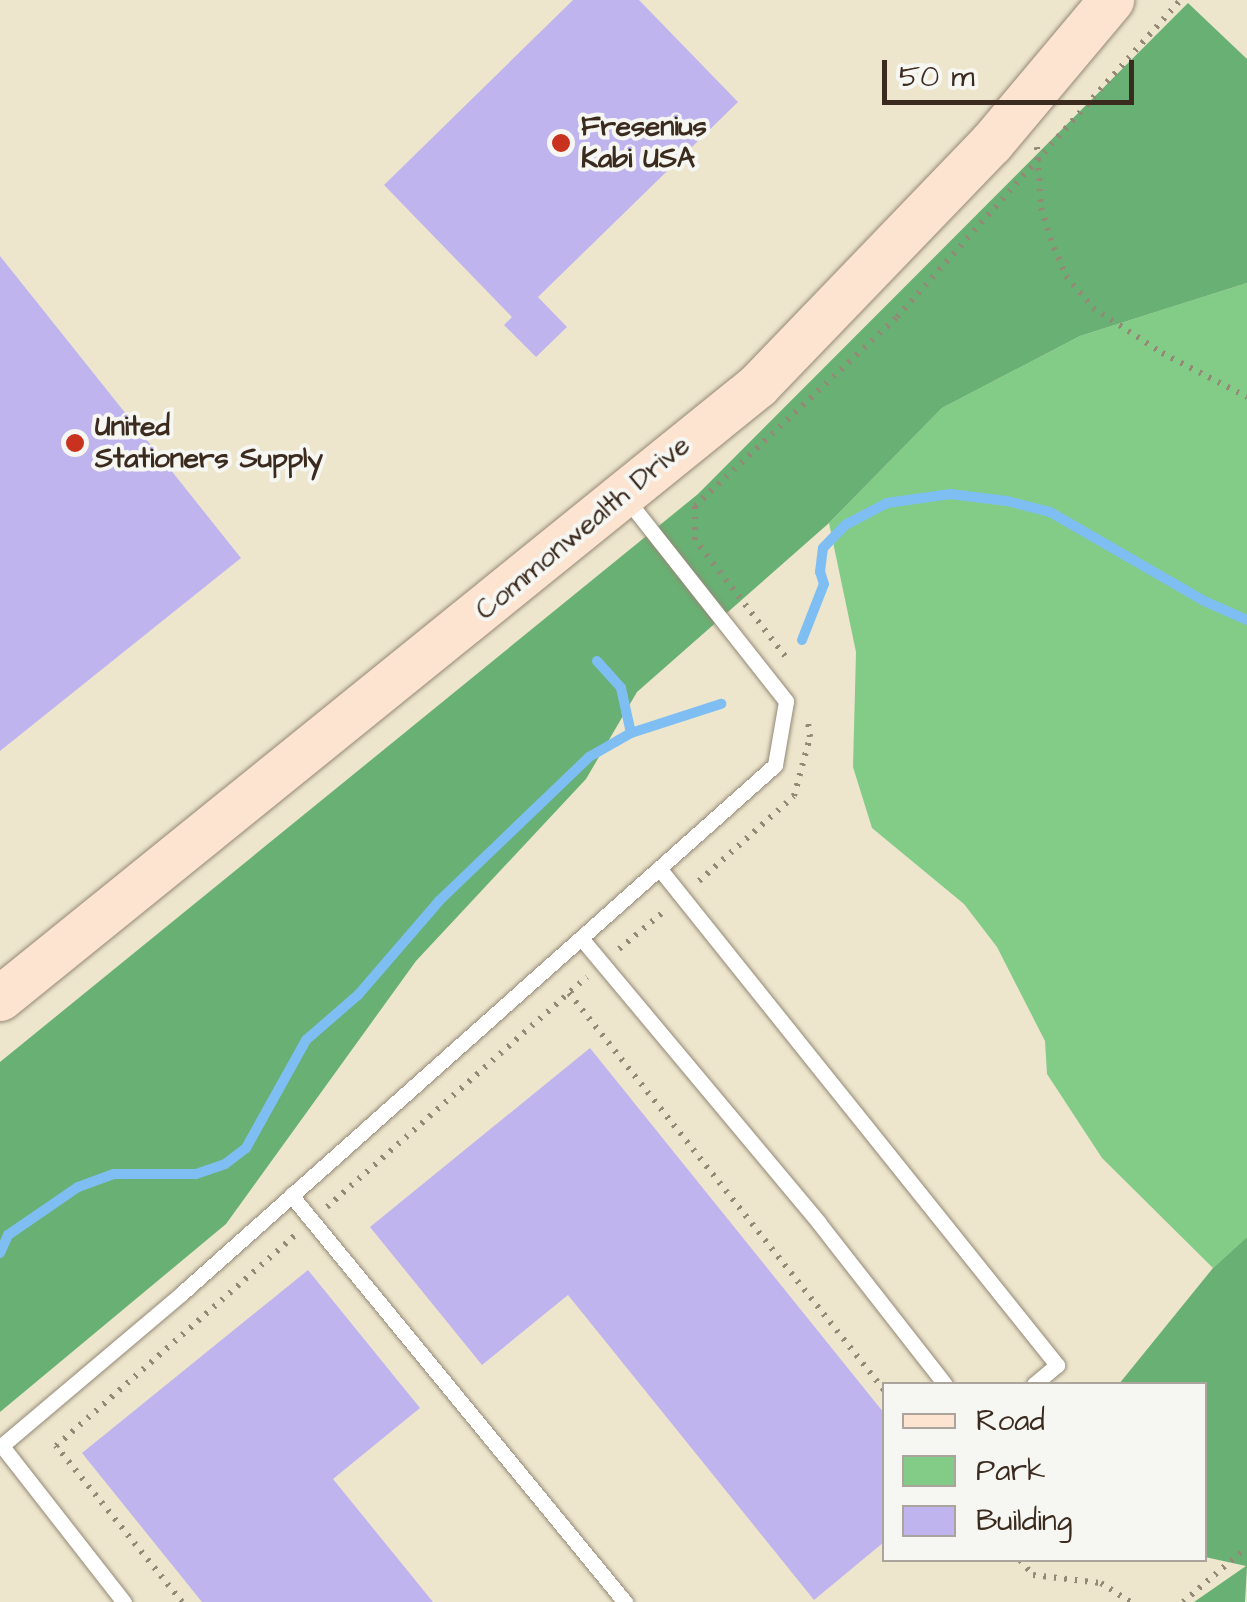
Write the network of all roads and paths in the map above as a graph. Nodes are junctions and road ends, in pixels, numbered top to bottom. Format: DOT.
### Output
graph roads {
  1 [pos="1112,0"];
  2 [pos="1180,0"];
  3 [pos="1027,100"];
  4 [pos="1040,162"];
  5 [pos="1247,397"];
  6 [pos="622,493"];
  7 [pos="792,668"];
  8 [pos="807,719"];
  9 [pos="659,868"];
  10 [pos="682,896"];
  11 [pos="581,938"];
  12 [pos="602,964"];
  13 [pos="570,993"];
  14 [pos="0,998"];
  15 [pos="291,1195"];
  16 [pos="312,1220"];
  17 [pos="943,1382"];
  18 [pos="1036,1382"];
  19 [pos="882,1387"];
  20 [pos="1,1447"];
  21 [pos="1247,1548"];
  22 [pos="1022,1562"];
  23 [pos="124,1602"];
  24 [pos="182,1602"];
  25 [pos="624,1602"];
  26 [pos="1130,1602"];
  27 [pos="1183,1602"];
  1 -- 3 [label="street, Commonwealth Drive"];
  2 -- 4 [label="path"];
  3 -- 4 [label="path"];
  3 -- 6 [label="street, Commonwealth Drive"];
  4 -- 5 [label="path"];
  4 -- 7 [label="path"];
  6 -- 9 [label="lane"];
  6 -- 14 [label="street, Commonwealth Drive"];
  8 -- 10 [label="path"];
  9 -- 10 [label="lane"];
  9 -- 11 [label="lane"];
  10 -- 12 [label="path"];
  10 -- 18 [label="lane"];
  11 -- 12 [label="lane"];
  11 -- 15 [label="lane"];
  12 -- 13 [label="path"];
  12 -- 17 [label="lane"];
  13 -- 16 [label="path"];
  13 -- 19 [label="path"];
  15 -- 16 [label="lane"];
  15 -- 20 [label="lane"];
  16 -- 24 [label="path"];
  16 -- 25 [label="lane"];
  20 -- 23 [label="lane"];
  21 -- 27 [label="path"];
  22 -- 26 [label="path"];
}
